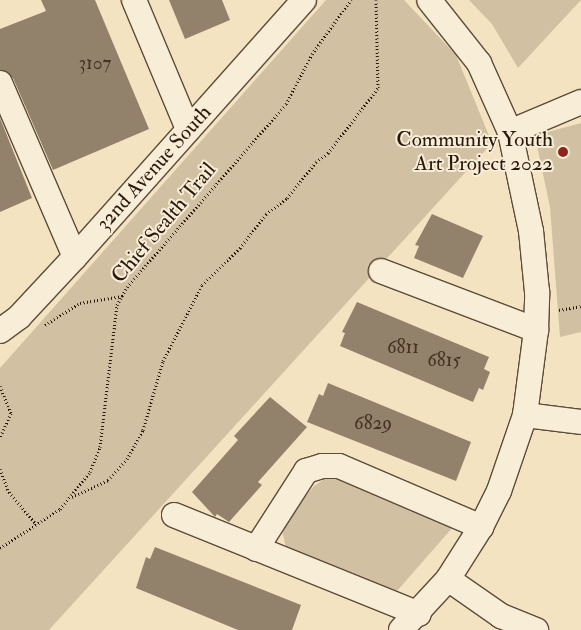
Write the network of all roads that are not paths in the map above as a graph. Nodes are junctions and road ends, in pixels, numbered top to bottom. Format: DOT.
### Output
graph roads {
  1 [pos="134,0"];
  2 [pos="304,0"];
  3 [pos="429,0"];
  4 [pos="0,83"];
  5 [pos="581,102"];
  6 [pos="188,129"];
  7 [pos="510,132"];
  8 [pos="75,257"];
  9 [pos="381,271"];
  10 [pos="536,330"];
  11 [pos="0,331"];
  12 [pos="525,415"];
  13 [pos="581,422"];
  14 [pos="174,515"];
  15 [pos="482,527"];
  16 [pos="256,548"];
  17 [pos="448,579"];
  18 [pos="419,614"];
  19 [pos="500,623"];
  20 [pos="401,630"];
  21 [pos="536,630"];
  1 -- 6 [label="street"];
  2 -- 6 [label="street, 32nd Avenue South"];
  3 -- 7 [label="street"];
  4 -- 8 [label="street"];
  5 -- 7 [label="street"];
  6 -- 8 [label="street, 32nd Avenue South"];
  7 -- 10 [label="street"];
  8 -- 11 [label="street, 32nd Avenue South"];
  9 -- 10 [label="street"];
  10 -- 12 [label="street"];
  12 -- 13 [label="street"];
  12 -- 15 [label="street"];
  14 -- 16 [label="street"];
  15 -- 16 [label="street"];
  15 -- 17 [label="street"];
  16 -- 18 [label="street"];
  17 -- 18 [label="street"];
  17 -- 19 [label="street"];
  18 -- 20 [label="street"];
  19 -- 21 [label="street"];
}
